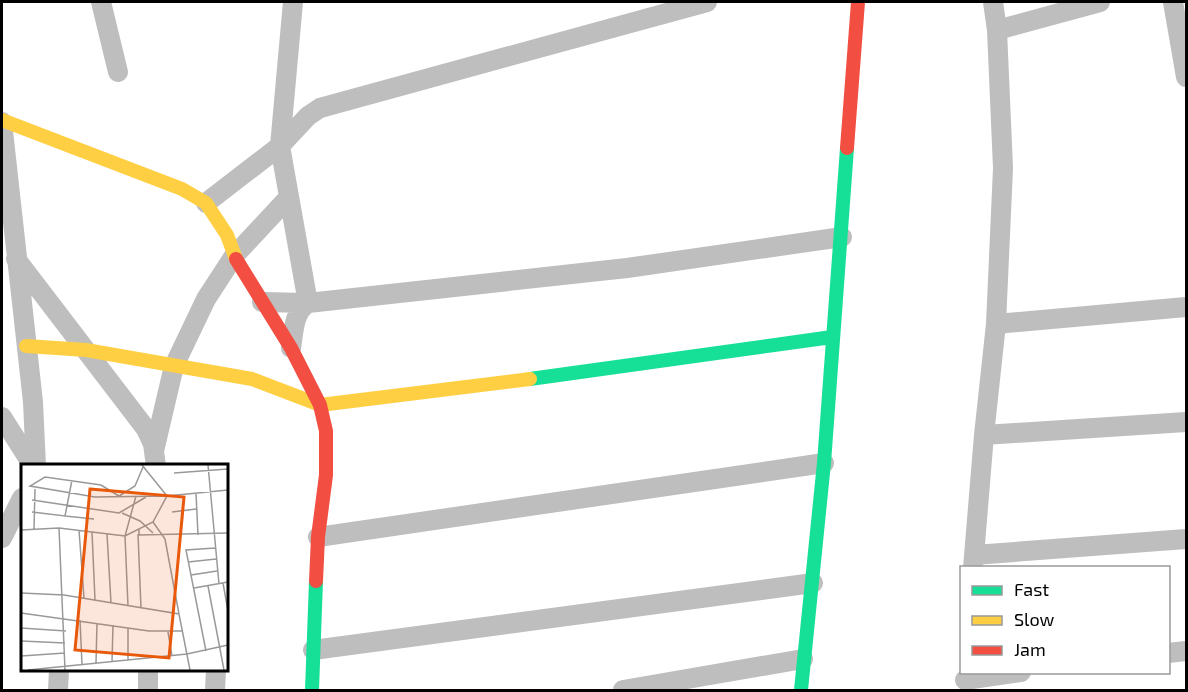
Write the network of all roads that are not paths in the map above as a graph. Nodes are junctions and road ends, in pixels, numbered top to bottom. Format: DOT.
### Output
graph roads {
  1 [pos="101,2"];
  2 [pos="293,2"];
  3 [pos="707,2"];
  4 [pos="858,2"];
  5 [pos="993,2"];
  6 [pos="1100,2"];
  7 [pos="1173,2"];
  8 [pos="997,30"];
  9 [pos="118,72"];
  10 [pos="1186,77"];
  11 [pos="2,121"];
  12 [pos="280,146"];
  13 [pos="289,197"];
  14 [pos="206,203"];
  15 [pos="842,237"];
  16 [pos="234,256"];
  17 [pos="16,258"];
  18 [pos="262,302"];
  19 [pos="308,303"];
  20 [pos="1186,307"];
  21 [pos="996,324"];
  22 [pos="832,337"];
  23 [pos="26,346"];
  24 [pos="291,348"];
  25 [pos="86,350"];
  26 [pos="174,366"];
  27 [pos="320,405"];
  28 [pos="2,417"];
  29 [pos="1186,422"];
  30 [pos="984,435"];
  31 [pos="155,458"];
  32 [pos="824,463"];
  33 [pos="33,464"];
  34 [pos="34,464"];
  35 [pos="21,500"];
  36 [pos="318,537"];
  37 [pos="2,538"];
  38 [pos="1186,539"];
  39 [pos="974,561"];
  40 [pos="813,583"];
  41 [pos="313,650"];
  42 [pos="1186,651"];
  43 [pos="1170,653"];
  44 [pos="803,659"];
  45 [pos="59,671"];
  46 [pos="148,671"];
  47 [pos="216,671"];
  48 [pos="1009,674"];
  49 [pos="965,681"];
  50 [pos="58,690"];
  51 [pos="148,690"];
  52 [pos="215,690"];
  53 [pos="312,690"];
  54 [pos="623,690"];
  55 [pos="801,690"];
  1 -- 9 [label="street"];
  2 -- 12 [label="street"];
  3 -- 12 [label="street"];
  4 -- 15 [label="street"];
  5 -- 8 [label="street"];
  6 -- 8 [label="street"];
  7 -- 10 [label="street"];
  8 -- 21 [label="street"];
  11 -- 14 [label="street"];
  11 -- 17 [label="street"];
  12 -- 13 [label="street"];
  12 -- 14 [label="street"];
  13 -- 16 [label="street"];
  13 -- 19 [label="street"];
  14 -- 16 [label="street"];
  15 -- 19 [label="street"];
  15 -- 22 [label="street"];
  16 -- 18 [label="street"];
  16 -- 26 [label="street"];
  17 -- 23 [label="street"];
  17 -- 25 [label="street"];
  18 -- 19 [label="street"];
  18 -- 24 [label="street"];
  19 -- 24 [label="street"];
  20 -- 21 [label="street"];
  21 -- 30 [label="street"];
  22 -- 27 [label="street"];
  22 -- 32 [label="street"];
  23 -- 25 [label="street"];
  23 -- 34 [label="street"];
  24 -- 27 [label="street"];
  25 -- 26 [label="street"];
  25 -- 31 [label="street"];
  26 -- 27 [label="street"];
  26 -- 31 [label="street"];
  27 -- 36 [label="street"];
  28 -- 33 [label="street"];
  29 -- 30 [label="street"];
  30 -- 39 [label="street"];
  32 -- 36 [label="street"];
  32 -- 40 [label="street"];
  35 -- 37 [label="street"];
  36 -- 41 [label="street"];
  38 -- 39 [label="street"];
  40 -- 41 [label="street"];
  40 -- 44 [label="street"];
  41 -- 53 [label="street"];
  42 -- 43 [label="street"];
  44 -- 54 [label="street"];
  44 -- 55 [label="street"];
  45 -- 50 [label="street"];
  46 -- 51 [label="street"];
  47 -- 52 [label="street"];
  48 -- 49 [label="street"];
}
